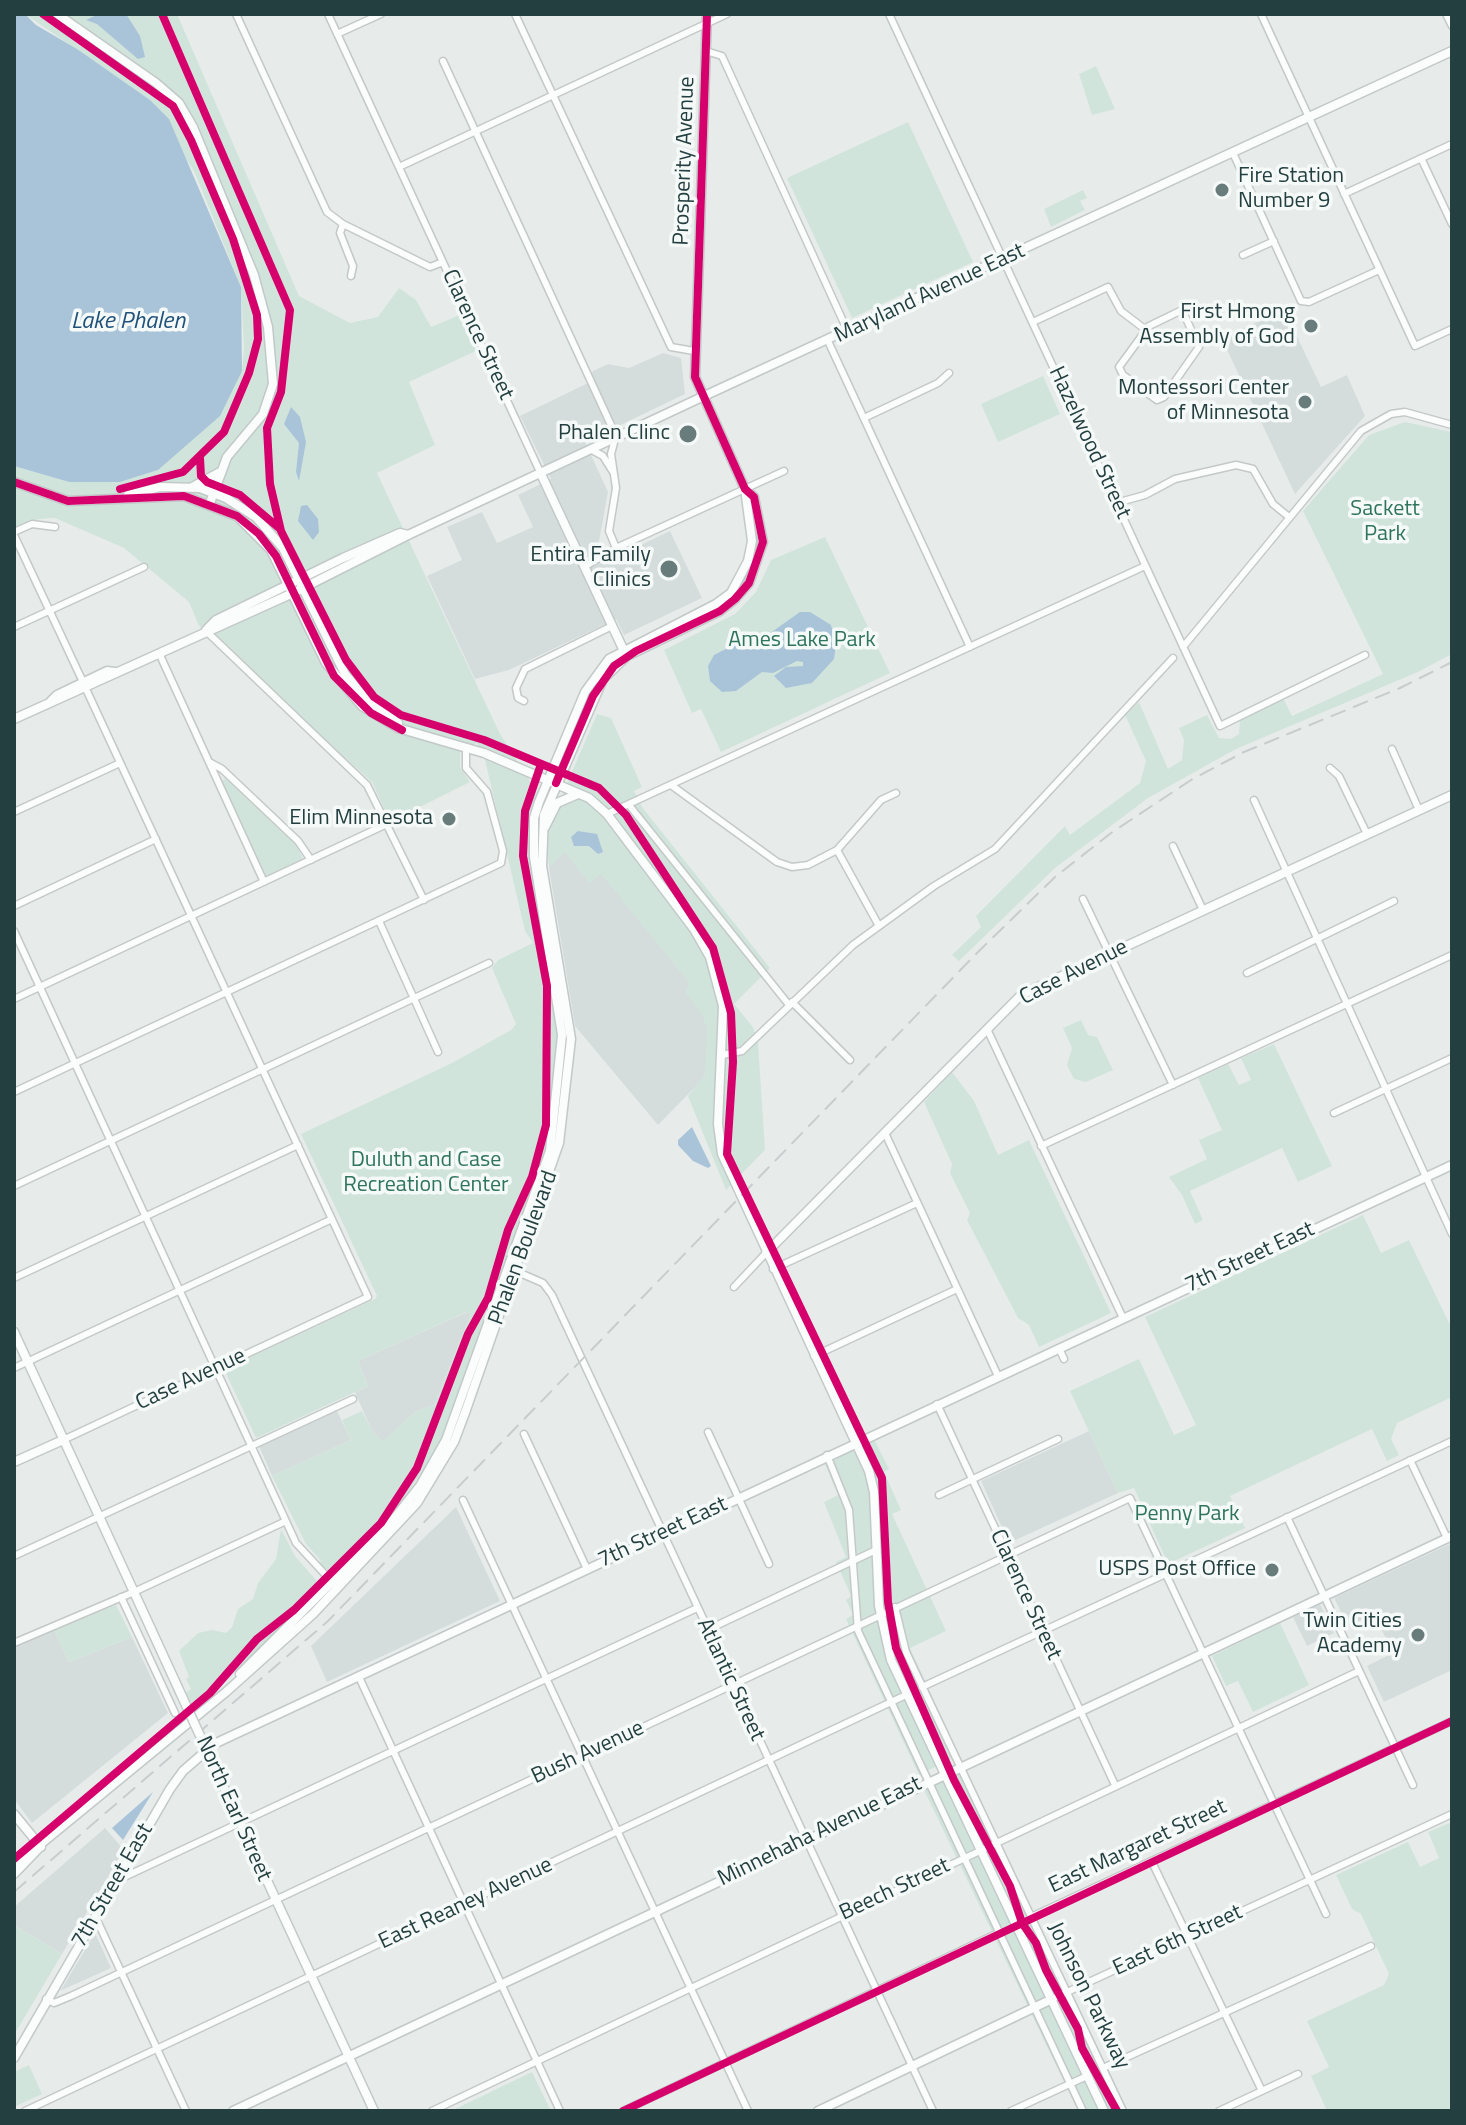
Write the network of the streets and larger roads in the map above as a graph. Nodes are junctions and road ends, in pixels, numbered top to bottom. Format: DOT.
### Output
graph roads {
  1 [pos="57,14"];
  2 [pos="236,14"];
  3 [pos="328,14"];
  4 [pos="381,14"];
  5 [pos="515,14"];
  6 [pos="727,14"];
  7 [pos="889,14"];
  8 [pos="1261,14"];
  9 [pos="1446,14"];
  10 [pos="706,19"];
  11 [pos="1452,26"];
  12 [pos="337,34"];
  13 [pos="706,51"];
  14 [pos="1452,51"];
  15 [pos="443,61"];
  16 [pos="553,96"];
  17 [pos="1309,118"];
  18 [pos="476,131"];
  19 [pos="1452,144"];
  20 [pos="1233,153"];
  21 [pos="1421,158"];
  22 [pos="399,167"];
  23 [pos="1344,194"];
  24 [pos="343,224"];
  25 [pos="1452,224"];
  26 [pos="1274,241"];
  27 [pos="1243,255"];
  28 [pos="1004,260"];
  29 [pos="443,262"];
  30 [pos="1379,270"];
  31 [pos="351,276"];
  32 [pos="1033,322"];
  33 [pos="1452,329"];
  34 [pos="1146,330"];
  35 [pos="848,332"];
  36 [pos="828,341"];
  37 [pos="694,351"];
  38 [pos="949,373"];
  39 [pos="702,397"];
  40 [pos="864,418"];
  41 [pos="1452,425"];
  42 [pos="616,439"];
  43 [pos="592,450"];
  44 [pos="221,471"];
  45 [pos="784,471"];
  46 [pos="613,472"];
  47 [pos="541,474"];
  48 [pos="14,482"];
  49 [pos="191,487"];
  50 [pos="745,489"];
  51 [pos="213,492"];
  52 [pos="108,500"];
  53 [pos="210,503"];
  54 [pos="1116,503"];
  55 [pos="1289,517"];
  56 [pos="55,527"];
  57 [pos="14,533"];
  58 [pos="408,535"];
  59 [pos="616,548"];
  60 [pos="1145,566"];
  61 [pos="144,567"];
  62 [pos="584,567"];
  63 [pos="298,579"];
  64 [pos="288,583"];
  65 [pos="303,589"];
  66 [pos="293,593"];
  67 [pos="50,611"];
  68 [pos="612,626"];
  69 [pos="14,627"];
  70 [pos="205,630"];
  71 [pos="970,647"];
  72 [pos="1183,647"];
  73 [pos="158,651"];
  74 [pos="625,652"];
  75 [pos="1365,655"];
  76 [pos="1173,658"];
  77 [pos="84,686"];
  78 [pos="524,701"];
  79 [pos="14,719"];
  80 [pos="432,737"];
  81 [pos="466,747"];
  82 [pos="1392,749"];
  83 [pos="209,762"];
  84 [pos="120,763"];
  85 [pos="1330,768"];
  86 [pos="551,781"];
  87 [pos="671,785"];
  88 [pos="896,793"];
  89 [pos="579,794"];
  90 [pos="1452,795"];
  91 [pos="1254,800"];
  92 [pos="629,805"];
  93 [pos="1419,810"];
  94 [pos="14,812"];
  95 [pos="607,814"];
  96 [pos="389,823"];
  97 [pos="1367,834"];
  98 [pos="156,839"];
  99 [pos="1173,846"];
  100 [pos="837,850"];
  101 [pos="311,860"];
  102 [pos="542,860"];
  103 [pos="1287,871"];
  104 [pos="264,882"];
  105 [pos="1083,899"];
  106 [pos="424,900"];
  107 [pos="1394,901"];
  108 [pos="14,906"];
  109 [pos="1203,910"];
  110 [pos="191,916"];
  111 [pos="379,921"];
  112 [pos="879,926"];
  113 [pos="14,931"];
  114 [pos="1317,937"];
  115 [pos="1111,953"];
  116 [pos="1452,955"];
  117 [pos="489,963"];
  118 [pos="1247,973"];
  119 [pos="40,987"];
  120 [pos="227,993"];
  121 [pos="414,998"];
  122 [pos="14,999"];
  123 [pos="791,1004"];
  124 [pos="1347,1004"];
  125 [pos="987,1029"];
  126 [pos="438,1052"];
  127 [pos="722,1055"];
  128 [pos="1452,1058"];
  129 [pos="850,1060"];
  130 [pos="75,1064"];
  131 [pos="263,1070"];
  132 [pos="1173,1085"];
  133 [pos="1386,1089"];
  134 [pos="14,1092"];
  135 [pos="1334,1113"];
  136 [pos="885,1133"];
  137 [pos="111,1141"];
  138 [pos="298,1145"];
  139 [pos="1041,1146"];
  140 [pos="1452,1165"];
  141 [pos="1425,1177"];
  142 [pos="14,1186"];
  143 [pos="917,1203"];
  144 [pos="146,1216"];
  145 [pos="332,1219"];
  146 [pos="1452,1234"];
  147 [pos="766,1253"];
  148 [pos="773,1269"];
  149 [pos="513,1270"];
  150 [pos="14,1278"];
  151 [pos="734,1287"];
  152 [pos="957,1289"];
  153 [pos="180,1290"];
  154 [pos="1123,1318"];
  155 [pos="14,1332"];
  156 [pos="1059,1348"];
  157 [pos="814,1356"];
  158 [pos="1064,1359"];
  159 [pos="28,1362"];
  160 [pos="14,1368"];
  161 [pos="215,1368"];
  162 [pos="998,1376"];
  163 [pos="353,1399"];
  164 [pos="937,1404"];
  165 [pos="708,1432"];
  166 [pos="524,1434"];
  167 [pos="1058,1439"];
  168 [pos="63,1440"];
  169 [pos="855,1441"];
  170 [pos="1452,1441"];
  171 [pos="251,1445"];
  172 [pos="827,1455"];
  173 [pos="1410,1460"];
  174 [pos="14,1462"];
  175 [pos="971,1479"];
  176 [pos="939,1495"];
  177 [pos="738,1498"];
  178 [pos="463,1500"];
  179 [pos="98,1516"];
  180 [pos="1287,1517"];
  181 [pos="286,1521"];
  182 [pos="663,1534"];
  183 [pos="1449,1537"];
  184 [pos="876,1550"];
  185 [pos="1006,1554"];
  186 [pos="14,1556"];
  187 [pos="854,1560"];
  188 [pos="769,1564"];
  189 [pos="587,1569"];
  190 [pos="1165,1574"];
  191 [pos="336,1585"];
  192 [pos="134,1592"];
  193 [pos="1324,1595"];
  194 [pos="121,1597"];
  195 [pos="510,1605"];
  196 [pos="895,1607"];
  197 [pos="697,1608"];
  198 [pos="880,1614"];
  199 [pos="858,1624"];
  200 [pos="707,1630"];
  201 [pos="1042,1630"];
  202 [pos="14,1643"];
  203 [pos="1202,1652"];
  204 [pos="1359,1671"];
  205 [pos="359,1677"];
  206 [pos="545,1681"];
  207 [pos="733,1685"];
  208 [pos="922,1687"];
  209 [pos="906,1695"];
  210 [pos="890,1702"];
  211 [pos="1079,1710"];
  212 [pos="175,1713"];
  213 [pos="1452,1721"];
  214 [pos="1237,1727"];
  215 [pos="1396,1747"];
  216 [pos="393,1752"];
  217 [pos="581,1757"];
  218 [pos="768,1761"];
  219 [pos="959,1766"];
  220 [pos="942,1774"];
  221 [pos="926,1781"];
  222 [pos="1115,1785"];
  223 [pos="1413,1785"];
  224 [pos="1274,1804"];
  225 [pos="14,1814"];
  226 [pos="1452,1814"];
  227 [pos="240,1824"];
  228 [pos="428,1829"];
  229 [pos="616,1833"];
  230 [pos="805,1840"];
  231 [pos="995,1842"];
  232 [pos="41,1847"];
  233 [pos="979,1850"];
  234 [pos="962,1858"];
  235 [pos="1152,1862"];
  236 [pos="14,1866"];
  237 [pos="14,1874"];
  238 [pos="118,1880"];
  239 [pos="1310,1880"];
  240 [pos="275,1901"];
  241 [pos="464,1905"];
  242 [pos="653,1913"];
  243 [pos="1326,1914"];
  244 [pos="840,1915"];
  245 [pos="95,1916"];
  246 [pos="1031,1917"];
  247 [pos="998,1933"];
  248 [pos="1188,1937"];
  249 [pos="1371,1946"];
  250 [pos="122,1971"];
  251 [pos="311,1976"];
  252 [pos="501,1985"];
  253 [pos="689,1988"];
  254 [pos="876,1991"];
  255 [pos="1067,1992"];
  256 [pos="46,1999"];
  257 [pos="1050,2000"];
  258 [pos="1035,2007"];
  259 [pos="1225,2014"];
  260 [pos="158,2049"];
  261 [pos="15,2054"];
  262 [pos="349,2058"];
  263 [pos="536,2061"];
  264 [pos="724,2063"];
  265 [pos="911,2066"];
  266 [pos="1103,2068"];
  267 [pos="1298,2074"];
  268 [pos="1087,2076"];
  269 [pos="1071,2083"];
  270 [pos="1262,2091"];
  271 [pos="25,2111"];
  272 [pos="186,2111"];
  273 [pos="233,2111"];
  274 [pos="374,2111"];
  275 [pos="432,2111"];
  276 [pos="560,2111"];
  277 [pos="623,2111"];
  278 [pos="748,2111"];
  279 [pos="818,2111"];
  280 [pos="933,2111"];
  281 [pos="1011,2111"];
  282 [pos="1083,2111"];
  283 [pos="1104,2111"];
  284 [pos="1123,2111"];
  285 [pos="1219,2111"];
  1 -- 44 [label="street"];
  2 -- 24 [label="street"];
  3 -- 12 [label="street, Clarence Street"];
  4 -- 12 [label="street"];
  5 -- 16 [label="street"];
  6 -- 10 [label="street"];
  7 -- 28 [label="street, Hazelwood Street"];
  8 -- 17 [label="street"];
  9 -- 11 [label="street"];
  10 -- 13 [label="street, Prosperity Avenue"];
  10 -- 16 [label="street"];
  12 -- 22 [label="street, Clarence Street"];
  13 -- 35 [label="street"];
  13 -- 37 [label="street, Prosperity Avenue"];
  14 -- 17 [label="street, Maryland Avenue East"];
  15 -- 18 [label="street"];
  16 -- 18 [label="street"];
  16 -- 37 [label="street"];
  17 -- 20 [label="street, Maryland Avenue East"];
  17 -- 23 [label="street"];
  18 -- 22 [label="street"];
  18 -- 42 [label="street"];
  19 -- 21 [label="street"];
  20 -- 26 [label="street"];
  20 -- 28 [label="street, Maryland Avenue East"];
  21 -- 23 [label="street"];
  21 -- 25 [label="street"];
  22 -- 29 [label="street, Clarence Street"];
  23 -- 30 [label="street"];
  24 -- 29 [label="street"];
  24 -- 31 [label="street"];
  26 -- 27 [label="street"];
  26 -- 30 [label="street"];
  28 -- 32 [label="street, Hazelwood Street"];
  28 -- 35 [label="street, Maryland Avenue East"];
  29 -- 47 [label="street, Clarence Street"];
  30 -- 33 [label="street"];
  32 -- 34 [label="street"];
  32 -- 54 [label="street, Hazelwood Street"];
  34 -- 34 [label="street"];
  35 -- 36 [label="street, Maryland Avenue East"];
  36 -- 39 [label="street, Maryland Avenue East"];
  36 -- 40 [label="street"];
  37 -- 39 [label="street, Phalen Boulevard"];
  38 -- 40 [label="street"];
  39 -- 42 [label="street, Maryland Avenue East"];
  39 -- 50 [label="street, Phalen Boulevard"];
  40 -- 71 [label="street"];
  41 -- 55 [label="street"];
  42 -- 43 [label="street, Maryland Avenue East"];
  42 -- 46 [label="street"];
  43 -- 46 [label="street"];
  43 -- 47 [label="street, Maryland Avenue East"];
  44 -- 49 [label="street"];
  44 -- 51 [label="street"];
  45 -- 50 [label="street"];
  46 -- 59 [label="street"];
  47 -- 58 [label="street, Maryland Avenue East"];
  47 -- 62 [label="street, Clarence Street"];
  48 -- 52 [label="street"];
  49 -- 51 [label="street, Johnson Parkway"];
  49 -- 52 [label="street"];
  50 -- 59 [label="street"];
  50 -- 74 [label="street, Phalen Boulevard"];
  51 -- 53 [label="street"];
  51 -- 63 [label="street, Johnson Parkway"];
  52 -- 53 [label="street, Johnson Parkway"];
  53 -- 64 [label="street, Johnson Parkway"];
  54 -- 55 [label="street"];
  54 -- 60 [label="street, Hazelwood Street"];
  55 -- 72 [label="street"];
  56 -- 57 [label="street"];
  57 -- 67 [label="street"];
  58 -- 63 [label="street, Maryland Avenue East"];
  58 -- 65 [label="street, Maryland Avenue East"];
  59 -- 62 [label="street"];
  60 -- 71 [label="street"];
  60 -- 72 [label="street, Hazelwood Street"];
  61 -- 67 [label="street"];
  62 -- 68 [label="street, Clarence Street"];
  63 -- 64 [label="street, Maryland Avenue East"];
  63 -- 65 [label="street, Johnson Parkway"];
  64 -- 66 [label="street, Johnson Parkway"];
  64 -- 70 [label="street, Maryland Avenue East"];
  65 -- 66 [label="street, Maryland Avenue East"];
  65 -- 80 [label="street, Johnson Parkway"];
  66 -- 70 [label="street, Maryland Avenue East"];
  66 -- 80 [label="street, Johnson Parkway"];
  67 -- 69 [label="street"];
  67 -- 77 [label="street"];
  68 -- 74 [label="street, Clarence Street"];
  68 -- 78 [label="street"];
  70 -- 73 [label="street, Maryland Avenue East"];
  70 -- 96 [label="street"];
  71 -- 87 [label="street"];
  72 -- 75 [label="street, Hazelwood Street"];
  73 -- 77 [label="street, Maryland Avenue East"];
  73 -- 83 [label="street"];
  74 -- 86 [label="street, Phalen Boulevard"];
  76 -- 112 [label="street"];
  77 -- 79 [label="street, Maryland Avenue East"];
  77 -- 84 [label="street"];
  80 -- 81 [label="street, Johnson Parkway"];
  81 -- 86 [label="street, Johnson Parkway"];
  81 -- 106 [label="street"];
  82 -- 93 [label="street"];
  83 -- 101 [label="street"];
  83 -- 104 [label="street"];
  84 -- 94 [label="street"];
  84 -- 98 [label="street"];
  85 -- 97 [label="street"];
  86 -- 89 [label="street, Johnson Parkway"];
  86 -- 102 [label="street, Phalen Boulevard"];
  86 -- 149 [label="street, Phalen Boulevard"];
  87 -- 92 [label="street"];
  87 -- 100 [label="street"];
  88 -- 100 [label="street"];
  89 -- 95 [label="street, Johnson Parkway"];
  89 -- 102 [label="street"];
  90 -- 93 [label="street, Case Avenue"];
  91 -- 103 [label="street"];
  92 -- 95 [label="street"];
  92 -- 123 [label="street"];
  93 -- 97 [label="street, Case Avenue"];
  95 -- 127 [label="street, Johnson Parkway"];
  96 -- 101 [label="street"];
  96 -- 106 [label="street"];
  97 -- 103 [label="street, Case Avenue"];
  98 -- 108 [label="street"];
  98 -- 110 [label="street"];
  99 -- 109 [label="street"];
  100 -- 112 [label="street"];
  101 -- 104 [label="street"];
  102 -- 149 [label="street, Phalen Boulevard"];
  103 -- 109 [label="street, Case Avenue"];
  103 -- 114 [label="street"];
  104 -- 110 [label="street"];
  105 -- 115 [label="street"];
  106 -- 111 [label="street"];
  107 -- 114 [label="street"];
  109 -- 115 [label="street, Case Avenue"];
  110 -- 119 [label="street"];
  110 -- 120 [label="street"];
  111 -- 120 [label="street"];
  111 -- 121 [label="street"];
  112 -- 123 [label="street"];
  113 -- 119 [label="street"];
  114 -- 118 [label="street"];
  114 -- 124 [label="street"];
  115 -- 125 [label="street, Case Avenue"];
  115 -- 132 [label="street"];
  116 -- 124 [label="street"];
  117 -- 121 [label="street"];
  119 -- 122 [label="street"];
  119 -- 130 [label="street"];
  120 -- 130 [label="street"];
  120 -- 131 [label="street"];
  121 -- 126 [label="street"];
  121 -- 131 [label="street"];
  123 -- 127 [label="street"];
  123 -- 129 [label="street"];
  124 -- 132 [label="street"];
  124 -- 133 [label="street"];
  125 -- 136 [label="street, Case Avenue"];
  125 -- 139 [label="street"];
  127 -- 147 [label="street, Johnson Parkway"];
  128 -- 133 [label="street"];
  130 -- 134 [label="street"];
  130 -- 137 [label="street"];
  131 -- 137 [label="street"];
  131 -- 138 [label="street"];
  132 -- 139 [label="street"];
  133 -- 135 [label="street"];
  133 -- 141 [label="street"];
  136 -- 143 [label="street"];
  136 -- 147 [label="street, Case Avenue"];
  137 -- 142 [label="street"];
  137 -- 144 [label="street"];
  138 -- 144 [label="street"];
  138 -- 145 [label="street"];
  139 -- 154 [label="street"];
  140 -- 141 [label="street, 7th Street East"];
  141 -- 146 [label="street"];
  141 -- 154 [label="street, 7th Street East"];
  143 -- 148 [label="street"];
  143 -- 152 [label="street"];
  144 -- 150 [label="street"];
  144 -- 153 [label="street"];
  145 -- 153 [label="street"];
  145 -- 161 [label="street, Case Avenue"];
  147 -- 148 [label="street, Johnson Parkway"];
  147 -- 151 [label="street, Case Avenue"];
  148 -- 157 [label="street, Johnson Parkway"];
  149 -- 182 [label="street, Atlantic Street"];
  149 -- 191 [label="street, Phalen Boulevard"];
  152 -- 157 [label="street"];
  152 -- 162 [label="street"];
  153 -- 159 [label="street"];
  153 -- 161 [label="street"];
  154 -- 156 [label="street, 7th Street East"];
  155 -- 159 [label="street, North Earl Street"];
  156 -- 158 [label="street"];
  156 -- 162 [label="street, 7th Street East"];
  157 -- 169 [label="street, Johnson Parkway"];
  159 -- 160 [label="street"];
  159 -- 168 [label="street, North Earl Street"];
  161 -- 168 [label="street, Case Avenue"];
  161 -- 171 [label="street"];
  162 -- 164 [label="street, 7th Street East"];
  163 -- 171 [label="street"];
  164 -- 169 [label="street, 7th Street East"];
  164 -- 175 [label="street, Clarence Street"];
  165 -- 177 [label="street"];
  166 -- 189 [label="street"];
  167 -- 175 [label="street"];
  168 -- 174 [label="street, Case Avenue"];
  168 -- 179 [label="street, North Earl Street"];
  169 -- 172 [label="street, 7th Street East"];
  169 -- 184 [label="street, Johnson Parkway"];
  170 -- 173 [label="street"];
  171 -- 179 [label="street"];
  171 -- 181 [label="street"];
  172 -- 177 [label="street, 7th Street East"];
  172 -- 187 [label="street"];
  173 -- 180 [label="street"];
  173 -- 183 [label="street"];
  175 -- 176 [label="street"];
  175 -- 185 [label="street, Clarence Street"];
  177 -- 182 [label="street, 7th Street East"];
  177 -- 188 [label="street"];
  178 -- 195 [label="street"];
  179 -- 186 [label="street"];
  179 -- 192 [label="street, North Earl Street"];
  180 -- 190 [label="street"];
  180 -- 193 [label="street"];
  181 -- 191 [label="street"];
  181 -- 192 [label="street"];
  182 -- 189 [label="street, 7th Street East"];
  182 -- 197 [label="street, Atlantic Street"];
  183 -- 193 [label="street, Minnehaha Avenue East"];
  184 -- 187 [label="street"];
  184 -- 198 [label="street, Johnson Parkway"];
  185 -- 190 [label="street, Bush Avenue"];
  185 -- 196 [label="street, Bush Avenue"];
  185 -- 201 [label="street, Clarence Street"];
  187 -- 199 [label="street"];
  187 -- 200 [label="street"];
  189 -- 195 [label="street, 7th Street East"];
  190 -- 201 [label="street"];
  190 -- 203 [label="street"];
  191 -- 232 [label="street, Phalen Boulevard"];
  192 -- 194 [label="street"];
  192 -- 227 [label="street, North Earl Street, bridge"];
  193 -- 203 [label="street, Minnehaha Avenue East"];
  193 -- 204 [label="street"];
  194 -- 202 [label="street"];
  194 -- 212 [label="street"];
  195 -- 205 [label="street, 7th Street East"];
  195 -- 206 [label="street"];
  196 -- 198 [label="street, Bush Avenue"];
  196 -- 208 [label="street, Johnson Parkway"];
  197 -- 200 [label="street, Atlantic Street"];
  197 -- 206 [label="street"];
  198 -- 199 [label="street, Bush Avenue"];
  198 -- 209 [label="street, Johnson Parkway"];
  199 -- 207 [label="street, Bush Avenue"];
  199 -- 210 [label="street"];
  200 -- 207 [label="street, Atlantic Street"];
  201 -- 208 [label="street"];
  201 -- 211 [label="street, Clarence Street"];
  203 -- 211 [label="street, Minnehaha Avenue East"];
  203 -- 214 [label="street"];
  204 -- 214 [label="street, Beech Street"];
  204 -- 215 [label="street"];
  205 -- 216 [label="street"];
  205 -- 238 [label="street, 7th Street East"];
  206 -- 216 [label="street"];
  206 -- 217 [label="street"];
  207 -- 217 [label="street, Bush Avenue"];
  207 -- 218 [label="street, Atlantic Street"];
  208 -- 219 [label="street, Johnson Parkway"];
  209 -- 210 [label="street, East Reaney Avenue"];
  209 -- 220 [label="street, Johnson Parkway"];
  210 -- 218 [label="street, East Reaney Avenue"];
  210 -- 221 [label="street"];
  211 -- 219 [label="street, Minnehaha Avenue East"];
  211 -- 222 [label="street, Clarence Street"];
  213 -- 215 [label="street, East Margaret Street"];
  214 -- 222 [label="street, Beech Street"];
  214 -- 224 [label="street"];
  215 -- 223 [label="street"];
  215 -- 224 [label="street, East Margaret Street"];
  216 -- 227 [label="street"];
  216 -- 228 [label="street"];
  217 -- 228 [label="street, Bush Avenue"];
  217 -- 229 [label="street"];
  218 -- 229 [label="street, East Reaney Avenue"];
  218 -- 230 [label="street, Atlantic Street"];
  219 -- 220 [label="street, Minnehaha Avenue East"];
  219 -- 231 [label="street, Johnson Parkway"];
  220 -- 221 [label="street, Minnehaha Avenue East"];
  220 -- 233 [label="street, Johnson Parkway"];
  221 -- 230 [label="street, Minnehaha Avenue East"];
  221 -- 234 [label="street"];
  222 -- 231 [label="street, Beech Street"];
  224 -- 235 [label="street, East Margaret Street"];
  224 -- 239 [label="street"];
  225 -- 232 [label="street"];
  226 -- 239 [label="street, East 6th Street"];
  227 -- 238 [label="street"];
  227 -- 240 [label="street, North Earl Street"];
  228 -- 240 [label="street, Bush Avenue"];
  228 -- 241 [label="street"];
  229 -- 241 [label="street, East Reaney Avenue"];
  229 -- 242 [label="street"];
  230 -- 242 [label="street, Minnehaha Avenue East"];
  230 -- 244 [label="street, Atlantic Street"];
  231 -- 233 [label="street, Beech Street"];
  231 -- 246 [label="street, Johnson Parkway"];
  232 -- 236 [label="street, Phalen Boulevard"];
  232 -- 237 [label="street, Phalen Boulevard"];
  233 -- 234 [label="street, Beech Street"];
  233 -- 257 [label="street, Johnson Parkway"];
  234 -- 244 [label="street, Beech Street"];
  234 -- 247 [label="street"];
  235 -- 246 [label="street, East Margaret Street"];
  235 -- 248 [label="street"];
  238 -- 245 [label="street, 7th Street East"];
  239 -- 243 [label="street"];
  239 -- 248 [label="street, East 6th Street"];
  240 -- 250 [label="street, Bush Avenue"];
  240 -- 251 [label="street, North Earl Street"];
  241 -- 251 [label="street, East Reaney Avenue"];
  241 -- 252 [label="street"];
  242 -- 252 [label="street, Minnehaha Avenue East"];
  242 -- 253 [label="street"];
  244 -- 253 [label="street, Beech Street"];
  244 -- 254 [label="street, Atlantic Street"];
  245 -- 250 [label="street"];
  245 -- 256 [label="street, 7th Street East"];
  246 -- 255 [label="street, Johnson Parkway"];
  247 -- 254 [label="street"];
  247 -- 258 [label="street"];
  248 -- 255 [label="street, East 6th Street"];
  248 -- 259 [label="street"];
  249 -- 259 [label="street"];
  250 -- 256 [label="street, Bush Avenue"];
  250 -- 260 [label="street"];
  251 -- 260 [label="street, East Reaney Avenue"];
  251 -- 262 [label="street, North Earl Street"];
  252 -- 262 [label="street, Minnehaha Avenue East"];
  252 -- 263 [label="street"];
  253 -- 263 [label="street, Beech Street"];
  253 -- 264 [label="street"];
  254 -- 264 [label="street"];
  254 -- 265 [label="street, Atlantic Street"];
  255 -- 257 [label="street, East 6th Street"];
  255 -- 266 [label="street, Johnson Parkway"];
  256 -- 261 [label="street, 7th Street East"];
  257 -- 258 [label="street, East 6th Street"];
  257 -- 268 [label="street, Johnson Parkway"];
  258 -- 265 [label="street, East 6th Street"];
  258 -- 269 [label="street"];
  259 -- 266 [label="street"];
  259 -- 270 [label="street"];
  260 -- 271 [label="street, East Reaney Avenue"];
  260 -- 272 [label="street"];
  262 -- 273 [label="street, Minnehaha Avenue East"];
  262 -- 274 [label="street, North Earl Street"];
  263 -- 275 [label="street, Beech Street"];
  263 -- 276 [label="street"];
  264 -- 277 [label="street"];
  264 -- 278 [label="street"];
  265 -- 279 [label="street, East 6th Street"];
  265 -- 280 [label="street, Atlantic Street"];
  266 -- 284 [label="street, Johnson Parkway"];
  267 -- 270 [label="street"];
  268 -- 269 [label="street"];
  268 -- 283 [label="street, Johnson Parkway"];
  269 -- 281 [label="street"];
  269 -- 282 [label="street"];
  270 -- 285 [label="street"];
}
